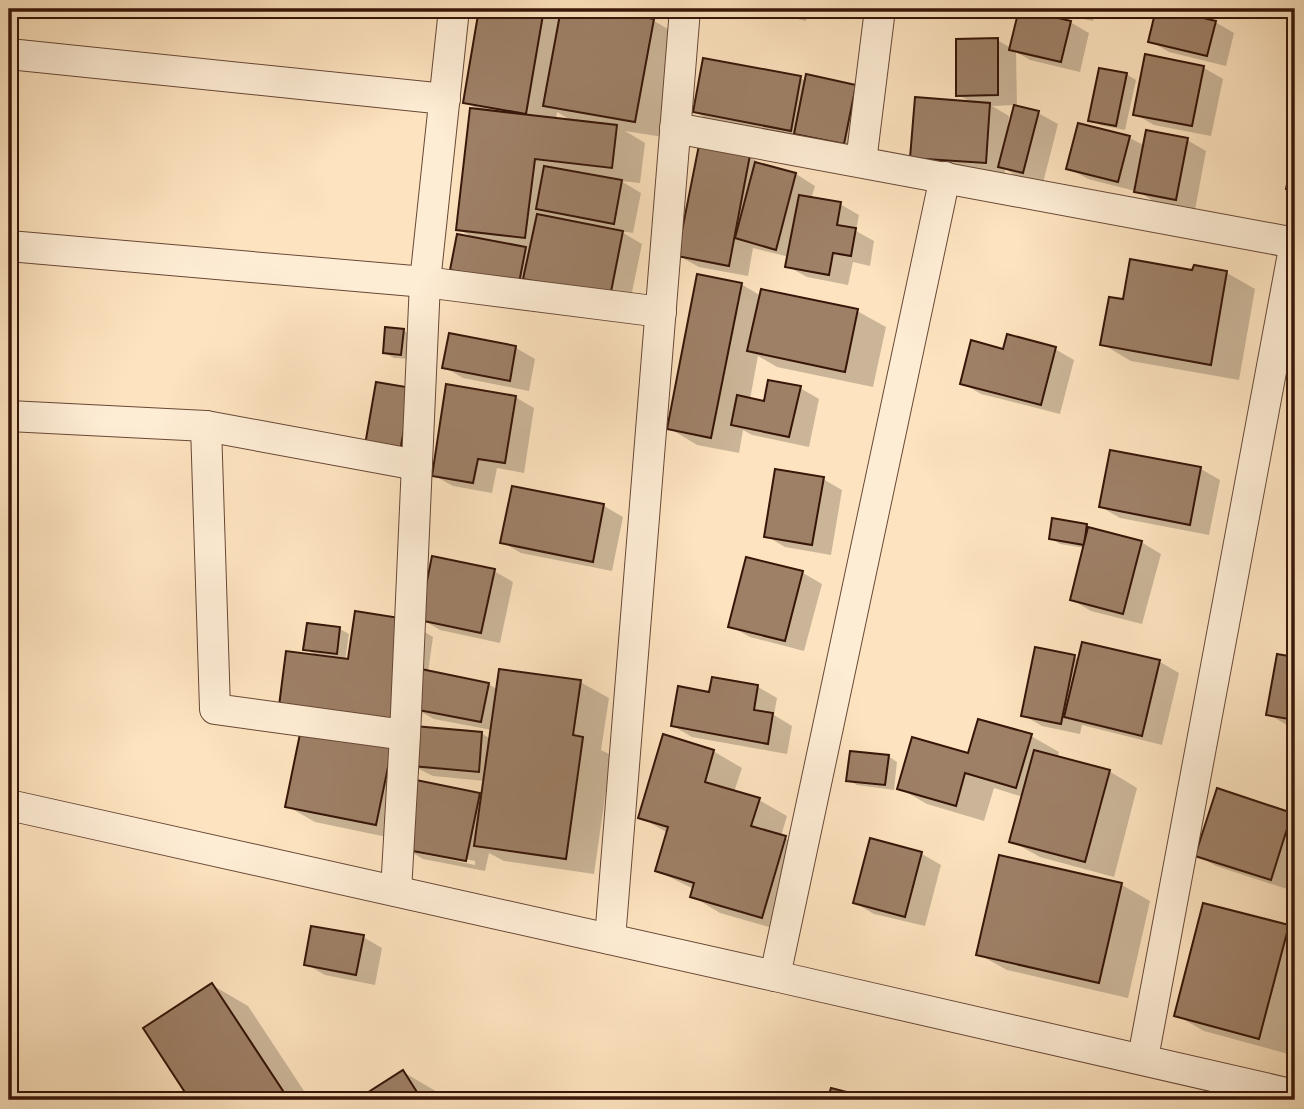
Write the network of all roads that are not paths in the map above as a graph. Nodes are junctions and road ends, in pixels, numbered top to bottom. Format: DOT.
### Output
graph roads {
  1 [pos="454,9"];
  2 [pos="685,9"];
  3 [pos="880,9"];
  4 [pos="9,54"];
  5 [pos="445,99"];
  6 [pos="675,128"];
  7 [pos="860,163"];
  8 [pos="944,177"];
  9 [pos="1295,243"];
  10 [pos="9,246"];
  11 [pos="425,282"];
  12 [pos="661,312"];
  13 [pos="9,416"];
  14 [pos="206,426"];
  15 [pos="417,465"];
  16 [pos="405,735"];
  17 [pos="9,805"];
  18 [pos="396,891"];
  19 [pos="610,939"];
  20 [pos="775,975"];
  21 [pos="1143,1059"];
  22 [pos="1295,1095"];
  1 -- 5 [label="street"];
  2 -- 6 [label="street"];
  3 -- 7 [label="street"];
  4 -- 5 [label="street"];
  5 -- 11 [label="street"];
  6 -- 7 [label="street"];
  6 -- 12 [label="street"];
  7 -- 8 [label="street"];
  8 -- 9 [label="street"];
  8 -- 20 [label="street"];
  9 -- 21 [label="street"];
  10 -- 11 [label="street"];
  11 -- 12 [label="street"];
  11 -- 15 [label="street"];
  12 -- 19 [label="street"];
  13 -- 14 [label="street"];
  14 -- 15 [label="street"];
  14 -- 16 [label="street"];
  15 -- 16 [label="street"];
  16 -- 18 [label="street"];
  17 -- 18 [label="street"];
  18 -- 19 [label="street"];
  19 -- 20 [label="street"];
  20 -- 21 [label="street"];
  21 -- 22 [label="street"];
}
